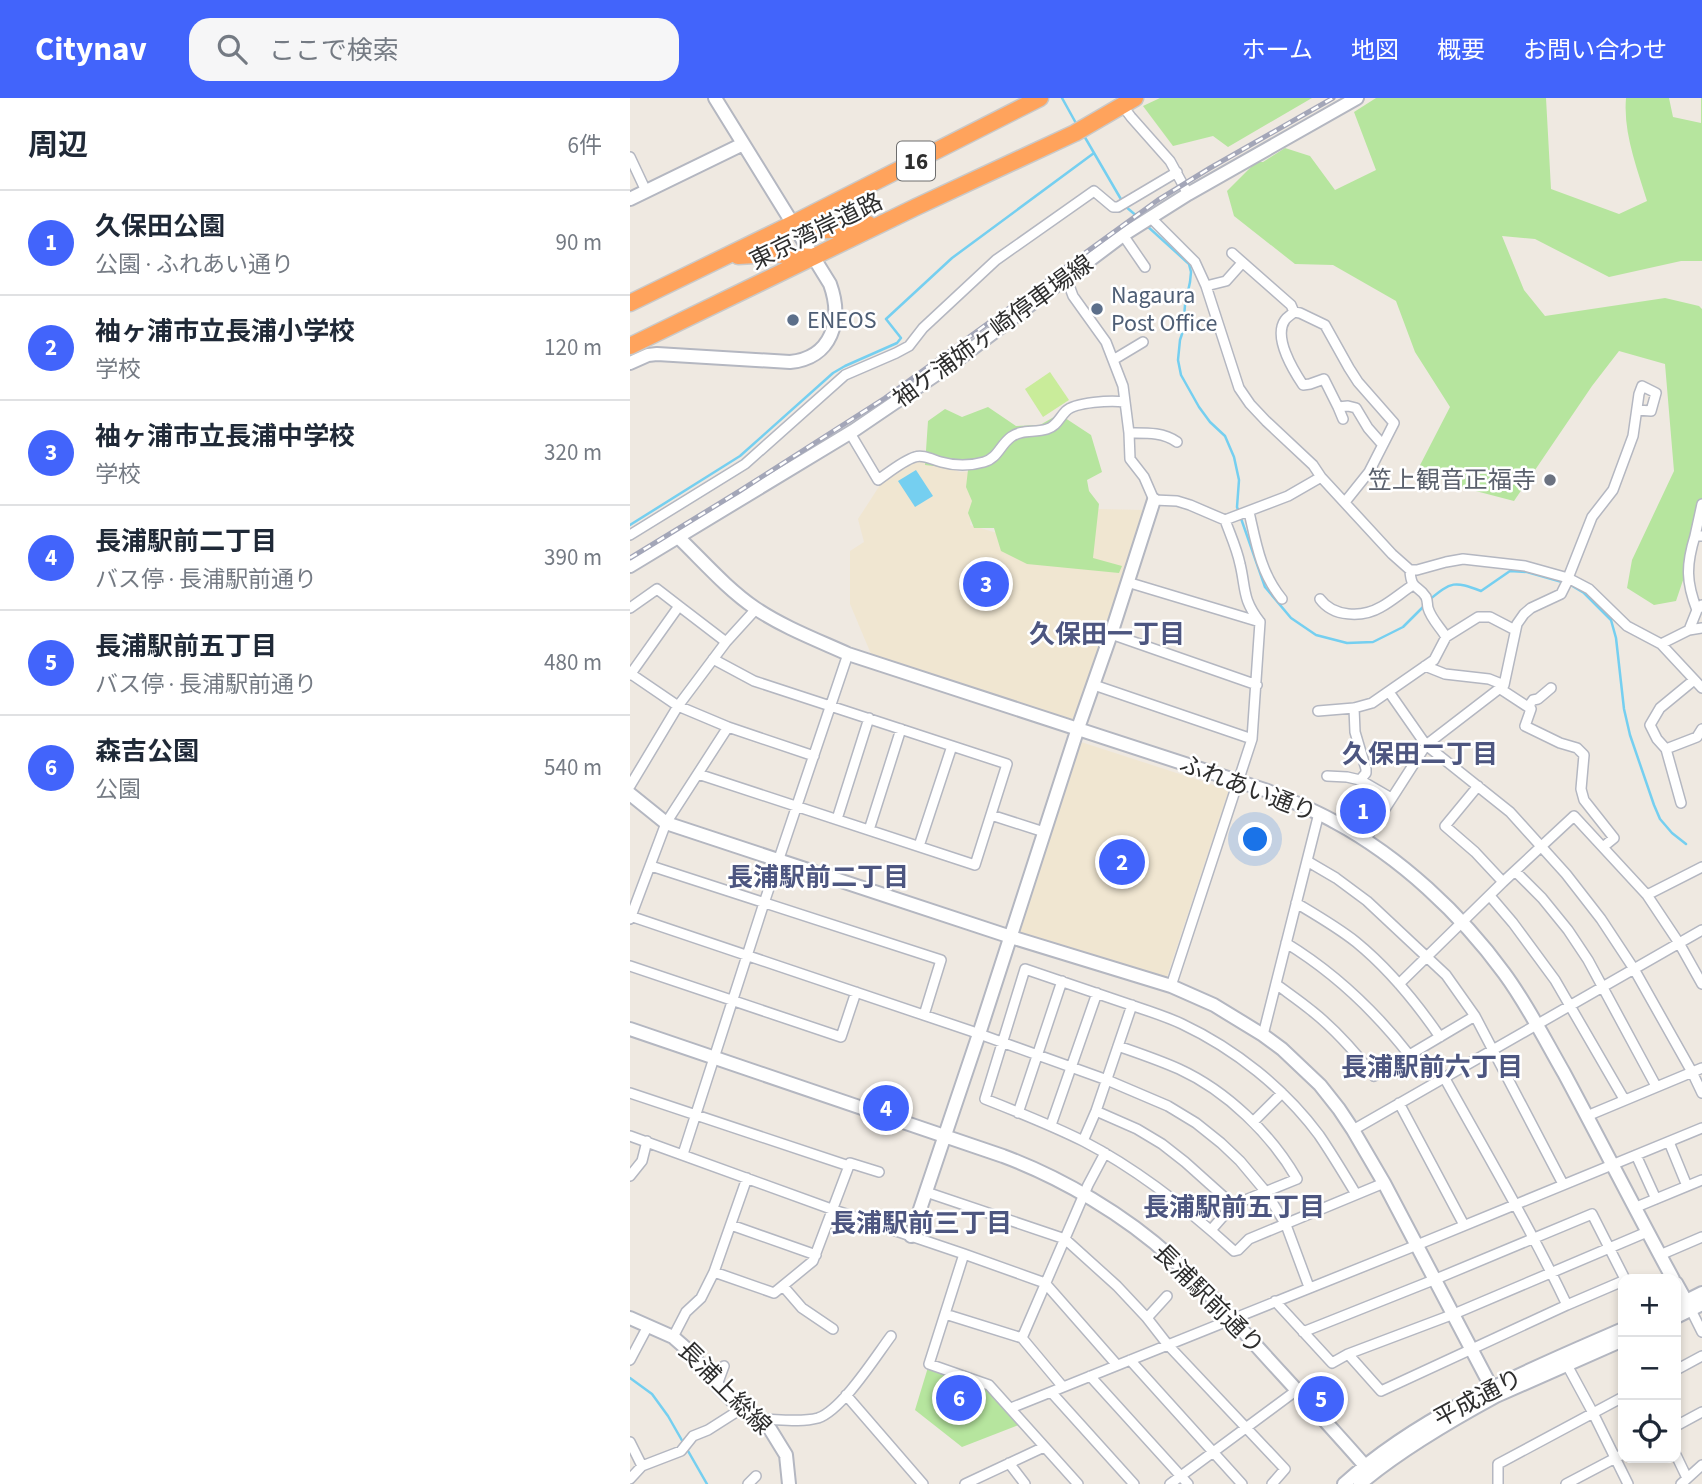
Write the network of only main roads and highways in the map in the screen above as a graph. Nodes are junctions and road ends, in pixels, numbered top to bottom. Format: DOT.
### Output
graph roads {
  1 [pos="1040,98"];
  2 [pos="1125,100"];
  3 [pos="916,207"];
  4 [pos="792,224"];
  5 [pos="815,257"];
  6 [pos="721,258"];
  7 [pos="630,303"];
  8 [pos="630,346"];
  1 -- 4 [label="highway, 東京湾岸道路 / 16"];
  2 -- 3 [label="highway, 東京湾岸道路 / 16"];
  3 -- 4 [label="highway"];
  3 -- 5 [label="highway, 東京湾岸道路 / 16"];
  4 -- 6 [label="highway, 東京湾岸道路 / 16"];
  5 -- 6 [label="highway"];
  5 -- 8 [label="highway, 東京湾岸道路 / 16"];
  6 -- 7 [label="highway, 東京湾岸道路 / 16"];
}
